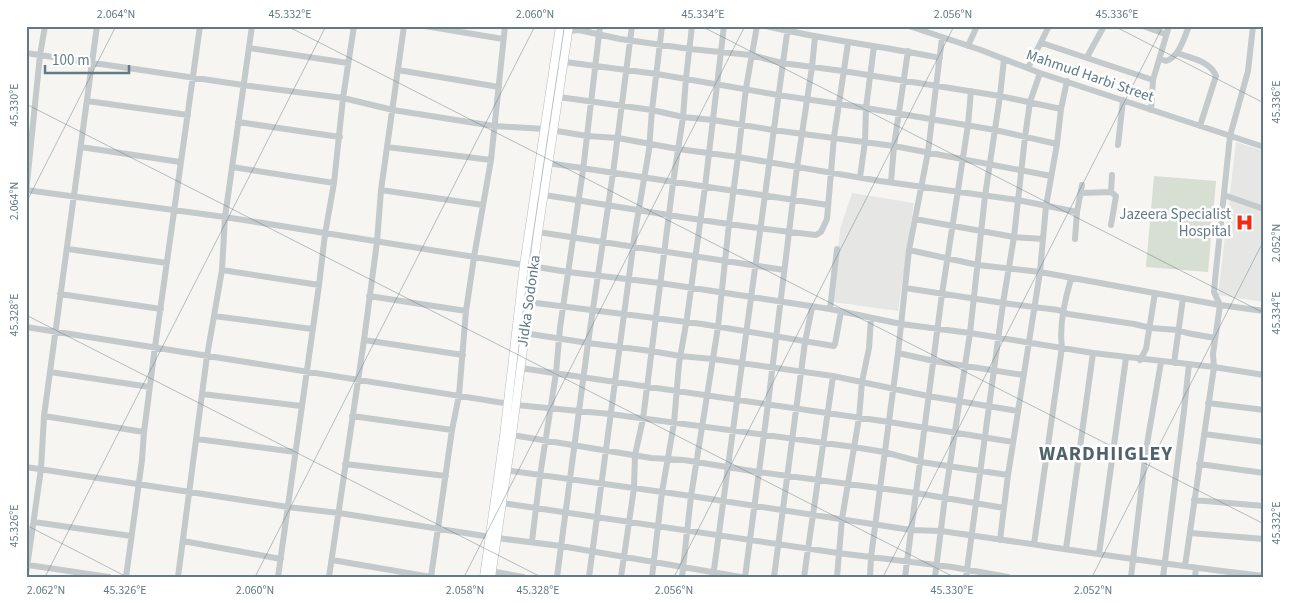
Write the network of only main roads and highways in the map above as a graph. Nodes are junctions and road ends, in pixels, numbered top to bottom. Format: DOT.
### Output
graph roads {
  1 [pos="560,26"];
  2 [pos="569,29"];
  3 [pos="512,404"];
  4 [pos="503,470"];
  5 [pos="494,537"];
  6 [pos="491,574"];
  7 [pos="484,577"];
  1 -- 3 [label="main road, Jidka Sodonka"];
  2 -- 3 [label="main road, Jidka Sodonka"];
  3 -- 4 [label="main road, Jidka Sodonka"];
  3 -- 4 [label="main road, Jidka Sodonka"];
  4 -- 5 [label="main road, Jidka Sodonka"];
  4 -- 5 [label="main road, Jidka Sodonka"];
  5 -- 6 [label="main road, Jidka Sodonka"];
  5 -- 7 [label="main road, Jidka Sodonka"];
}
